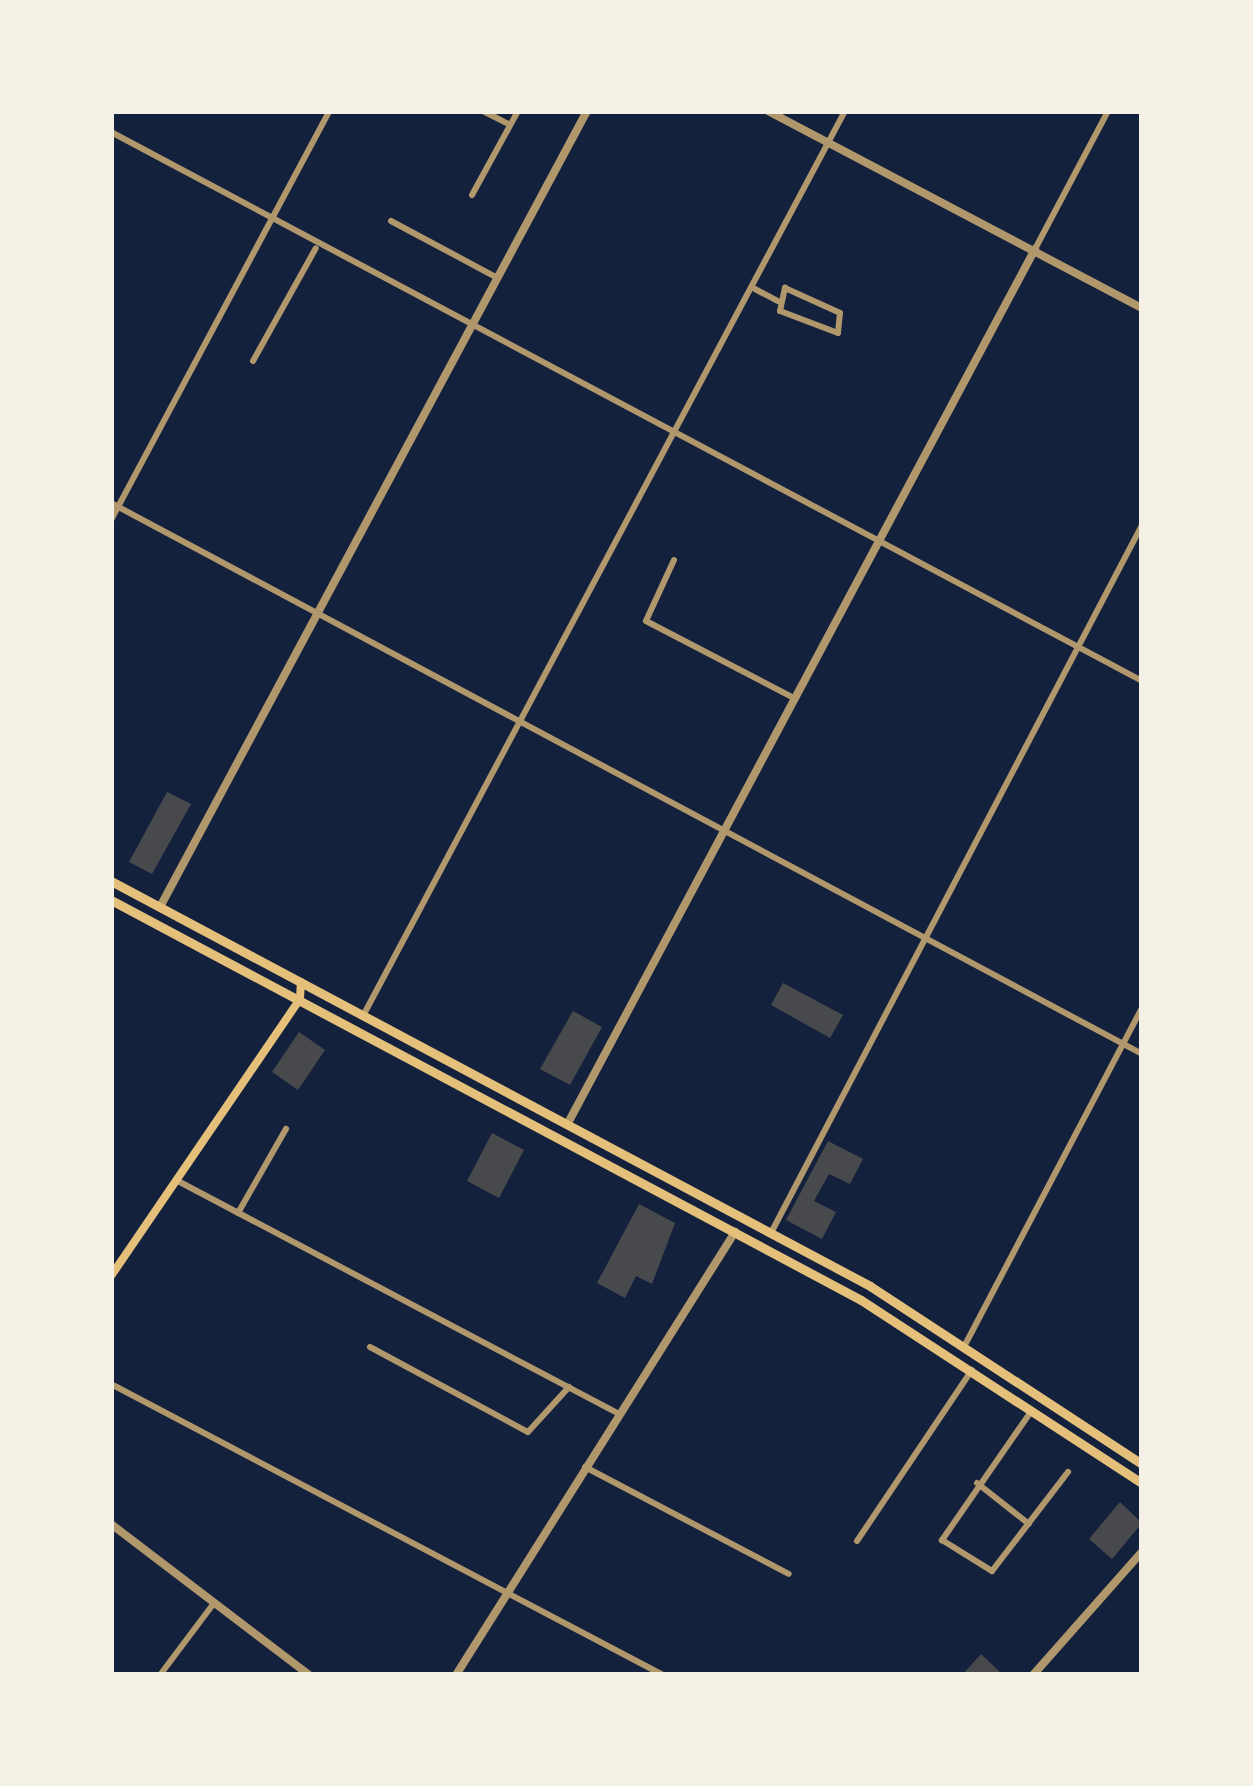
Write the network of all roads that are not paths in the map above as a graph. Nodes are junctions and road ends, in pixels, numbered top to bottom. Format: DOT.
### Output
graph roads {
  1 [pos="329,111"];
  2 [pos="483,111"];
  3 [pos="518,111"];
  4 [pos="587,111"];
  5 [pos="768,111"];
  6 [pos="845,111"];
  7 [pos="1108,111"];
  8 [pos="510,125"];
  9 [pos="111,132"];
  10 [pos="830,142"];
  11 [pos="472,195"];
  12 [pos="392,221"];
  13 [pos="271,223"];
  14 [pos="316,248"];
  15 [pos="1035,249"];
  16 [pos="496,277"];
  17 [pos="754,288"];
  18 [pos="778,301"];
  19 [pos="1142,308"];
  20 [pos="470,328"];
  21 [pos="253,361"];
  22 [pos="676,433"];
  23 [pos="115,505"];
  24 [pos="111,520"];
  25 [pos="1142,525"];
  26 [pos="880,539"];
  27 [pos="674,560"];
  28 [pos="318,615"];
  29 [pos="1076,645"];
  30 [pos="1142,681"];
  31 [pos="796,699"];
  32 [pos="520,720"];
  33 [pos="726,830"];
  34 [pos="111,881"];
  35 [pos="111,900"];
  36 [pos="160,907"];
  37 [pos="923,937"];
  38 [pos="301,982"];
  39 [pos="300,999"];
  40 [pos="1142,1008"];
  41 [pos="364,1014"];
  42 [pos="1124,1042"];
  43 [pos="1142,1054"];
  44 [pos="568,1123"];
  45 [pos="286,1129"];
  46 [pos="573,1144"];
  47 [pos="176,1180"];
  48 [pos="238,1213"];
  49 [pos="736,1231"];
  50 [pos="772,1232"];
  51 [pos="111,1276"];
  52 [pos="965,1343"];
  53 [pos="370,1347"];
  54 [pos="973,1368"];
  55 [pos="111,1384"];
  56 [pos="568,1388"];
  57 [pos="1034,1408"];
  58 [pos="619,1414"];
  59 [pos="1142,1464"];
  60 [pos="585,1467"];
  61 [pos="1068,1472"];
  62 [pos="977,1483"];
  63 [pos="1142,1483"];
  64 [pos="1029,1523"];
  65 [pos="111,1524"];
  66 [pos="857,1541"];
  67 [pos="1142,1552"];
  68 [pos="789,1574"];
  69 [pos="508,1591"];
  70 [pos="214,1603"];
  71 [pos="1040,1673"];
  72 [pos="160,1675"];
  73 [pos="309,1675"];
  74 [pos="456,1675"];
  75 [pos="663,1675"];
  1 -- 13 [label="street"];
  2 -- 8 [label="street"];
  3 -- 8 [label="street"];
  4 -- 16 [label="street"];
  5 -- 10 [label="street"];
  6 -- 10 [label="street"];
  7 -- 15 [label="street"];
  8 -- 11 [label="street"];
  9 -- 13 [label="street"];
  10 -- 15 [label="street"];
  10 -- 17 [label="street"];
  12 -- 16 [label="street"];
  13 -- 14 [label="street"];
  13 -- 23 [label="street"];
  14 -- 20 [label="street"];
  14 -- 21 [label="street"];
  15 -- 19 [label="street"];
  15 -- 26 [label="street"];
  16 -- 20 [label="street"];
  17 -- 18 [label="street"];
  17 -- 22 [label="street"];
  18 -- 18 [label="street"];
  20 -- 22 [label="street"];
  20 -- 28 [label="street"];
  22 -- 26 [label="street"];
  22 -- 32 [label="street"];
  23 -- 24 [label="street"];
  23 -- 28 [label="street"];
  25 -- 29 [label="street"];
  26 -- 29 [label="street"];
  26 -- 31 [label="street"];
  27 -- 31 [label="street"];
  28 -- 32 [label="street"];
  28 -- 36 [label="street"];
  29 -- 30 [label="street"];
  29 -- 37 [label="street"];
  31 -- 33 [label="street"];
  32 -- 33 [label="street"];
  32 -- 41 [label="street"];
  33 -- 37 [label="street"];
  33 -- 44 [label="street"];
  34 -- 36 [label="main road"];
  35 -- 39 [label="main road"];
  36 -- 38 [label="main road"];
  37 -- 42 [label="street"];
  37 -- 50 [label="street"];
  38 -- 39 [label="main road"];
  38 -- 41 [label="main road"];
  39 -- 46 [label="main road"];
  39 -- 47 [label="main road"];
  40 -- 42 [label="street"];
  41 -- 44 [label="main road"];
  42 -- 43 [label="street"];
  42 -- 52 [label="street"];
  44 -- 46 [label="street"];
  44 -- 50 [label="main road"];
  45 -- 48 [label="street"];
  46 -- 49 [label="main road"];
  47 -- 48 [label="street"];
  47 -- 51 [label="main road"];
  48 -- 56 [label="street"];
  49 -- 54 [label="main road"];
  49 -- 58 [label="street"];
  50 -- 52 [label="main road"];
  52 -- 59 [label="main road"];
  53 -- 56 [label="street"];
  54 -- 57 [label="main road"];
  54 -- 66 [label="street"];
  55 -- 69 [label="street"];
  56 -- 58 [label="street"];
  57 -- 62 [label="street"];
  57 -- 63 [label="main road"];
  58 -- 60 [label="street"];
  60 -- 68 [label="street"];
  60 -- 69 [label="street"];
  61 -- 64 [label="street"];
  62 -- 64 [label="street"];
  62 -- 64 [label="street"];
  65 -- 70 [label="street"];
  67 -- 71 [label="street"];
  69 -- 74 [label="street"];
  69 -- 75 [label="street"];
  70 -- 72 [label="street"];
  70 -- 73 [label="street"];
}
